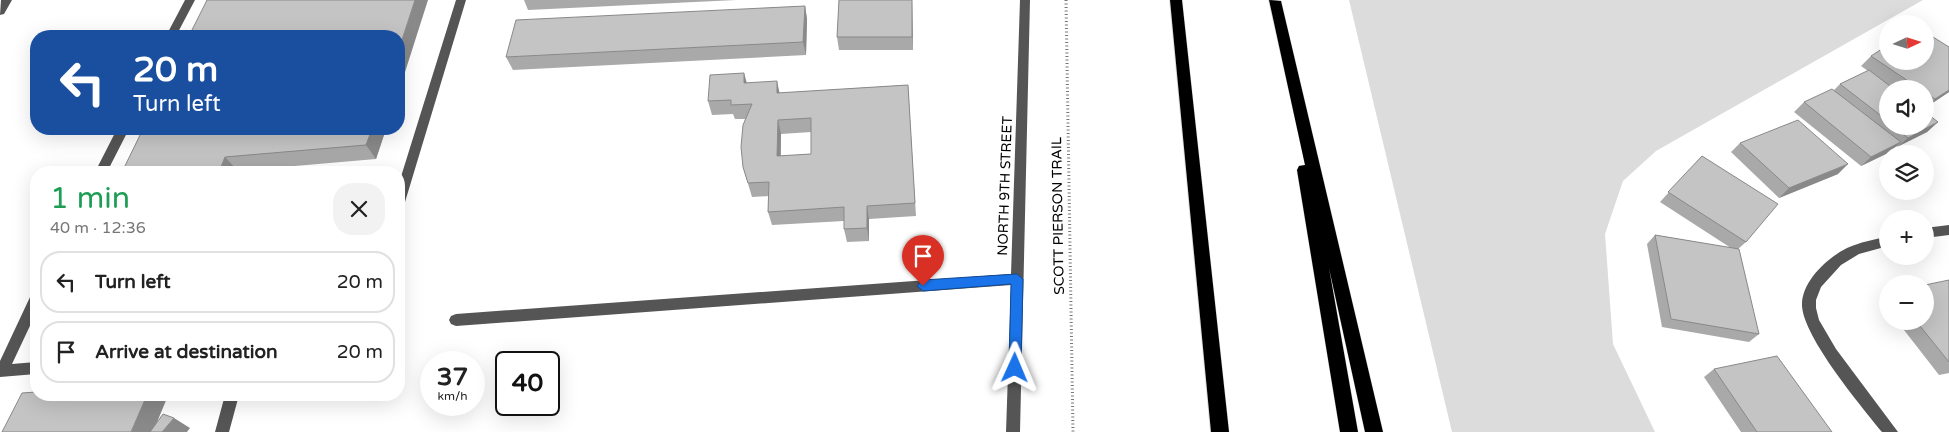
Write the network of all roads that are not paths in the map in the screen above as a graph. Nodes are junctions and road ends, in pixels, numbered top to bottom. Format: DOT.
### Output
graph roads {
  1 [pos="7,0"];
  2 [pos="190,0"];
  3 [pos="461,0"];
  4 [pos="1025,0"];
  5 [pos="1176,0"];
  6 [pos="1275,0"];
  7 [pos="0,11"];
  8 [pos="174,30"];
  9 [pos="121,135"];
  10 [pos="104,166"];
  11 [pos="405,182"];
  12 [pos="1949,230"];
  13 [pos="1934,232"];
  14 [pos="1879,244"];
  15 [pos="1017,279"];
  16 [pos="30,311"];
  17 [pos="456,320"];
  18 [pos="30,369"];
  19 [pos="1,371"];
  20 [pos="230,401"];
  21 [pos="222,432"];
  22 [pos="1013,432"];
  23 [pos="1220,432"];
  24 [pos="1349,432"];
  25 [pos="1374,432"];
  26 [pos="1891,432"];
  1 -- 7 [label="street"];
  2 -- 8 [label="street"];
  3 -- 11 [label="street"];
  4 -- 15 [label="street, NORTH 9TH STREET"];
  5 -- 23 [label="highway"];
  6 -- 24 [label="highway"];
  6 -- 25 [label="highway"];
  9 -- 10 [label="street"];
  12 -- 13 [label="street"];
  14 -- 26 [label="street"];
  15 -- 17 [label="street"];
  15 -- 22 [label="street, NORTH 9TH STREET"];
  16 -- 19 [label="street"];
  18 -- 19 [label="street"];
  20 -- 21 [label="street"];
}
